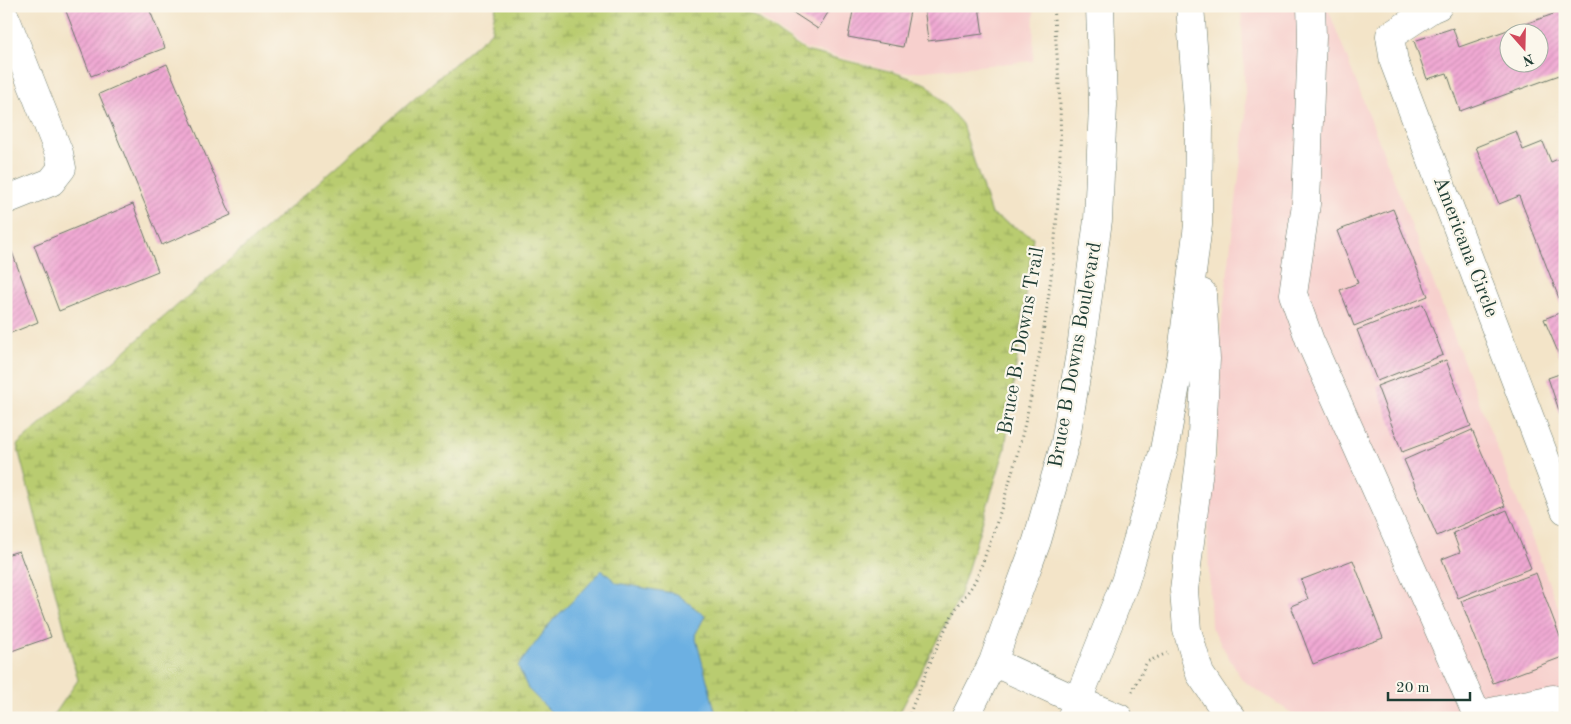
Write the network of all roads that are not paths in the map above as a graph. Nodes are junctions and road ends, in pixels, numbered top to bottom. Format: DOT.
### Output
graph roads {
  1 [pos="1100,6"];
  2 [pos="1190,6"];
  3 [pos="1311,6"];
  4 [pos="1438,6"];
  5 [pos="6,19"];
  6 [pos="6,200"];
  7 [pos="1198,225"];
  8 [pos="1565,510"];
  9 [pos="993,662"];
  10 [pos="1565,704"];
  11 [pos="1074,710"];
  12 [pos="972,716"];
  13 [pos="1119,718"];
  14 [pos="1232,718"];
  1 -- 9 [label="main road, Bruce B Downs Boulevard"];
  2 -- 7 [label="main road"];
  3 -- 10 [label="main road"];
  4 -- 8 [label="main road, Americana Circle"];
  5 -- 6 [label="main road"];
  7 -- 11 [label="main road"];
  7 -- 14 [label="main road"];
  9 -- 11 [label="main road"];
  9 -- 12 [label="main road, Bruce B Downs Boulevard"];
  11 -- 13 [label="main road"];
}
